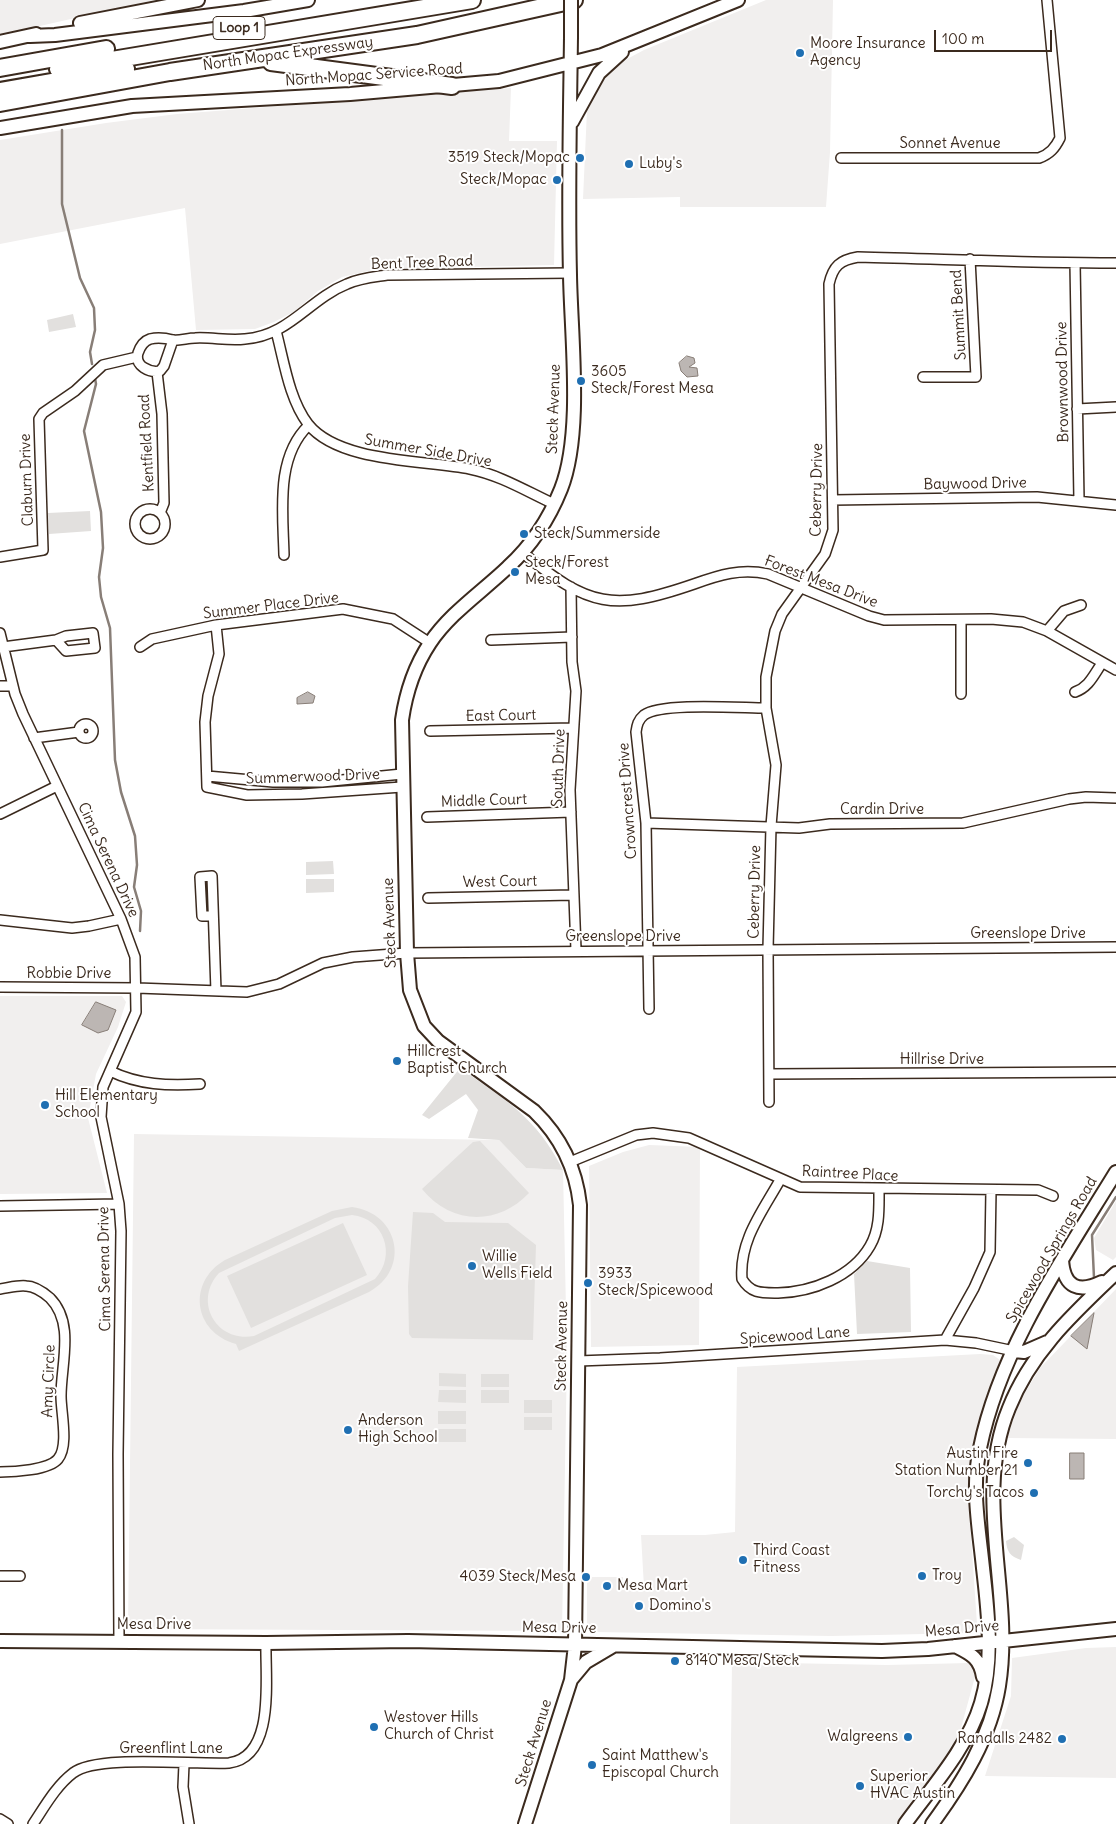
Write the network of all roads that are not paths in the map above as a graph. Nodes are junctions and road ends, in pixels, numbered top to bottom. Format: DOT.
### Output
graph roads {
  1 [pos="198,0"];
  2 [pos="308,0"];
  3 [pos="419,0"];
  4 [pos="472,0"];
  5 [pos="533,0"];
  6 [pos="572,0"];
  7 [pos="738,0"];
  8 [pos="1047,0"];
  9 [pos="30,36"];
  10 [pos="0,42"];
  11 [pos="633,44"];
  12 [pos="199,51"];
  13 [pos="254,59"];
  14 [pos="571,64"];
  15 [pos="0,68"];
  16 [pos="0,86"];
  17 [pos="452,86"];
  18 [pos="0,103"];
  19 [pos="570,126"];
  20 [pos="0,128"];
  21 [pos="841,158"];
  22 [pos="970,259"];
  23 [pos="1075,263"];
  24 [pos="1116,263"];
  25 [pos="570,273"];
  26 [pos="276,331"];
  27 [pos="173,340"];
  28 [pos="135,357"];
  29 [pos="157,372"];
  30 [pos="923,377"];
  31 [pos="1116,407"];
  32 [pos="1077,409"];
  33 [pos="309,425"];
  34 [pos="833,500"];
  35 [pos="1079,500"];
  36 [pos="554,504"];
  37 [pos="1116,505"];
  38 [pos="160,513"];
  39 [pos="523,552"];
  40 [pos="0,556"];
  41 [pos="284,556"];
  42 [pos="571,587"];
  43 [pos="801,587"];
  44 [pos="1081,605"];
  45 [pos="961,620"];
  46 [pos="216,625"];
  47 [pos="1047,632"];
  48 [pos="0,633"];
  49 [pos="572,637"];
  50 [pos="56,640"];
  51 [pos="491,640"];
  52 [pos="430,643"];
  53 [pos="3,647"];
  54 [pos="140,647"];
  55 [pos="1102,663"];
  56 [pos="1116,670"];
  57 [pos="0,686"];
  58 [pos="13,686"];
  59 [pos="1075,692"];
  60 [pos="961,694"];
  61 [pos="766,708"];
  62 [pos="573,728"];
  63 [pos="430,731"];
  64 [pos="79,732"];
  65 [pos="34,738"];
  66 [pos="402,774"];
  67 [pos="206,776"];
  68 [pos="57,786"];
  69 [pos="402,787"];
  70 [pos="1116,798"];
  71 [pos="571,812"];
  72 [pos="0,814"];
  73 [pos="427,816"];
  74 [pos="646,823"];
  75 [pos="771,826"];
  76 [pos="573,895"];
  77 [pos="428,898"];
  78 [pos="213,916"];
  79 [pos="121,919"];
  80 [pos="0,920"];
  81 [pos="1116,947"];
  82 [pos="768,949"];
  83 [pos="576,950"];
  84 [pos="648,952"];
  85 [pos="407,953"];
  86 [pos="0,987"];
  87 [pos="137,988"];
  88 [pos="216,991"];
  89 [pos="649,1009"];
  90 [pos="110,1071"];
  91 [pos="1116,1072"];
  92 [pos="769,1074"];
  93 [pos="200,1084"];
  94 [pos="769,1102"];
  95 [pos="570,1162"];
  96 [pos="1116,1172"];
  97 [pos="780,1180"];
  98 [pos="879,1190"];
  99 [pos="991,1190"];
  100 [pos="1052,1196"];
  101 [pos="119,1204"];
  102 [pos="0,1206"];
  103 [pos="1062,1260"];
  104 [pos="1113,1275"];
  105 [pos="0,1289"];
  106 [pos="945,1340"];
  107 [pos="1048,1341"];
  108 [pos="1014,1351"];
  109 [pos="578,1361"];
  110 [pos="1030,1366"];
  111 [pos="1002,1429"];
  112 [pos="0,1472"];
  113 [pos="0,1576"];
  114 [pos="20,1576"];
  115 [pos="1116,1629"];
  116 [pos="0,1642"];
  117 [pos="118,1642"];
  118 [pos="1002,1642"];
  119 [pos="266,1643"];
  120 [pos="988,1643"];
  121 [pos="576,1645"];
  122 [pos="615,1645"];
  123 [pos="955,1646"];
  124 [pos="571,1680"];
  125 [pos="985,1686"];
  126 [pos="184,1764"];
  127 [pos="930,1790"];
  128 [pos="0,1820"];
  129 [pos="933,1822"];
  130 [pos="8,1824"];
  131 [pos="33,1824"];
  132 [pos="190,1824"];
  133 [pos="525,1824"];
  134 [pos="906,1824"];
  1 -- 9 [label="street"];
  2 -- 9 [label="street"];
  3 -- 15 [label="highway, Loop 1"];
  4 -- 12 [label="highway"];
  5 -- 12 [label="highway"];
  6 -- 13 [label="highway, North Mopac Expressway / Loop 1"];
  6 -- 14 [label="street, Steck Avenue, bridge"];
  7 -- 11 [label="street, North Mopac Service Road"];
  8 -- 21 [label="street, Sonnet Avenue"];
  9 -- 10 [label="street"];
  11 -- 14 [label="street, North Mopac Service Road"];
  11 -- 19 [label="street"];
  12 -- 16 [label="highway"];
  13 -- 17 [label="highway"];
  13 -- 18 [label="highway, North Mopac Expressway / Loop 1"];
  14 -- 17 [label="street, North Mopac Service Road"];
  14 -- 19 [label="street, Steck Avenue"];
  17 -- 20 [label="street, North Mopac Service Road"];
  19 -- 25 [label="street, Steck Avenue"];
  22 -- 23 [label="street, Ceberry Drive"];
  22 -- 30 [label="street, Summit Bend"];
  22 -- 34 [label="street, Ceberry Drive"];
  23 -- 24 [label="street, Ceberry Drive"];
  23 -- 32 [label="street, Brownwood Drive"];
  25 -- 26 [label="street, Bent Tree Road"];
  25 -- 36 [label="street, Steck Avenue"];
  26 -- 27 [label="street, Bent Tree Road"];
  26 -- 33 [label="street, Summer Side Drive"];
  27 -- 28 [label="street, Bent Tree Road"];
  27 -- 29 [label="street"];
  28 -- 29 [label="street"];
  28 -- 40 [label="street, Claburn Drive"];
  29 -- 38 [label="street, Kentfield Road"];
  31 -- 32 [label="street"];
  32 -- 35 [label="street, Brownwood Drive"];
  33 -- 36 [label="street, Summer Side Drive"];
  33 -- 41 [label="street"];
  34 -- 35 [label="street, Baywood Drive"];
  34 -- 43 [label="street, Ceberry Drive"];
  35 -- 37 [label="street, Baywood Drive"];
  36 -- 39 [label="street, Steck Avenue"];
  39 -- 42 [label="street, Forest Mesa Drive"];
  39 -- 52 [label="street, Steck Avenue"];
  42 -- 43 [label="street, Forest Mesa Drive"];
  42 -- 49 [label="street, South Drive"];
  43 -- 45 [label="street, Forest Mesa Drive"];
  43 -- 61 [label="street, Ceberry Drive"];
  44 -- 47 [label="street"];
  45 -- 47 [label="street, Forest Mesa Drive"];
  45 -- 60 [label="street"];
  46 -- 52 [label="street, Summer Place Drive"];
  46 -- 54 [label="street, Summer Place Drive"];
  46 -- 67 [label="street"];
  47 -- 55 [label="street, Forest Mesa Drive"];
  48 -- 53 [label="street, Cima Serena Drive"];
  49 -- 51 [label="street"];
  49 -- 62 [label="street, South Drive"];
  50 -- 53 [label="street"];
  52 -- 66 [label="street, Steck Avenue"];
  53 -- 58 [label="street, Cima Serena Drive"];
  55 -- 56 [label="street, Forest Mesa Drive"];
  55 -- 59 [label="street"];
  57 -- 58 [label="street"];
  58 -- 65 [label="street, Cima Serena Drive"];
  61 -- 74 [label="street, Crowncrest Drive"];
  61 -- 75 [label="street, Ceberry Drive"];
  62 -- 63 [label="street, East Court"];
  62 -- 71 [label="street, South Drive"];
  64 -- 65 [label="street"];
  65 -- 68 [label="street, Cima Serena Drive"];
  66 -- 67 [label="street, Summerwood Drive"];
  66 -- 69 [label="street, Steck Avenue"];
  67 -- 69 [label="street, Summerwood Drive"];
  68 -- 72 [label="street"];
  68 -- 79 [label="street, Cima Serena Drive"];
  69 -- 85 [label="street, Steck Avenue"];
  70 -- 75 [label="street, Cardin Drive"];
  71 -- 73 [label="street, Middle Court"];
  71 -- 76 [label="street, South Drive"];
  74 -- 75 [label="street, Cardin Drive"];
  74 -- 84 [label="street, Crowncrest Drive"];
  75 -- 82 [label="street, Ceberry Drive"];
  76 -- 77 [label="street, West Court"];
  76 -- 83 [label="street, South Drive"];
  78 -- 88 [label="street"];
  79 -- 80 [label="street"];
  79 -- 87 [label="street, Cima Serena Drive"];
  81 -- 82 [label="street, Greenslope Drive"];
  82 -- 84 [label="street, Greenslope Drive"];
  82 -- 92 [label="street, Ceberry Drive"];
  83 -- 84 [label="street, Greenslope Drive"];
  83 -- 85 [label="street, Greenslope Drive"];
  84 -- 89 [label="street, Crowncrest Drive"];
  85 -- 88 [label="street, Greenslope Drive"];
  85 -- 95 [label="street, Steck Avenue"];
  86 -- 87 [label="street, Robbie Drive"];
  87 -- 88 [label="street, Greenslope Drive"];
  87 -- 90 [label="street, Cima Serena Drive"];
  90 -- 93 [label="street"];
  90 -- 101 [label="street, Cima Serena Drive"];
  91 -- 92 [label="street, Hillrise Drive"];
  92 -- 94 [label="street, Ceberry Drive"];
  95 -- 97 [label="street, Raintree Place"];
  95 -- 109 [label="street, Steck Avenue"];
  96 -- 103 [label="street, Spicewood Springs Road"];
  97 -- 98 [label="street, Raintree Place"];
  97 -- 98 [label="street"];
  98 -- 99 [label="street, Raintree Place"];
  99 -- 100 [label="street, Raintree Place"];
  99 -- 106 [label="street"];
  101 -- 102 [label="street"];
  101 -- 117 [label="street, Cima Serena Drive"];
  103 -- 104 [label="street"];
  103 -- 108 [label="street, Spicewood Springs Road"];
  104 -- 107 [label="street"];
  105 -- 112 [label="street, Amy Circle"];
  106 -- 108 [label="street, Spicewood Lane"];
  106 -- 109 [label="street, Spicewood Lane"];
  107 -- 108 [label="street"];
  107 -- 110 [label="street"];
  108 -- 110 [label="street"];
  108 -- 111 [label="street"];
  108 -- 120 [label="street, Spicewood Springs Road"];
  109 -- 121 [label="street, Steck Avenue"];
  110 -- 111 [label="street"];
  111 -- 118 [label="street"];
  113 -- 114 [label="street"];
  115 -- 118 [label="street, Mesa Drive"];
  116 -- 117 [label="street, Mesa Drive"];
  117 -- 119 [label="street, Mesa Drive"];
  118 -- 120 [label="street, Mesa Drive"];
  118 -- 129 [label="street"];
  119 -- 121 [label="street, Mesa Drive"];
  119 -- 126 [label="street, Greenflint Lane"];
  120 -- 123 [label="street, Mesa Drive"];
  120 -- 125 [label="street, Spicewood Springs Road"];
  121 -- 122 [label="street, Mesa Drive"];
  121 -- 124 [label="street, Steck Avenue"];
  122 -- 123 [label="street, Mesa Drive"];
  122 -- 124 [label="street"];
  123 -- 125 [label="street"];
  124 -- 133 [label="street, Steck Avenue"];
  125 -- 127 [label="street, Spicewood Springs Road"];
  126 -- 131 [label="street, Greenflint Lane"];
  126 -- 132 [label="street"];
  127 -- 129 [label="street"];
  127 -- 134 [label="street, Spicewood Springs Road"];
  128 -- 130 [label="street"];
}
